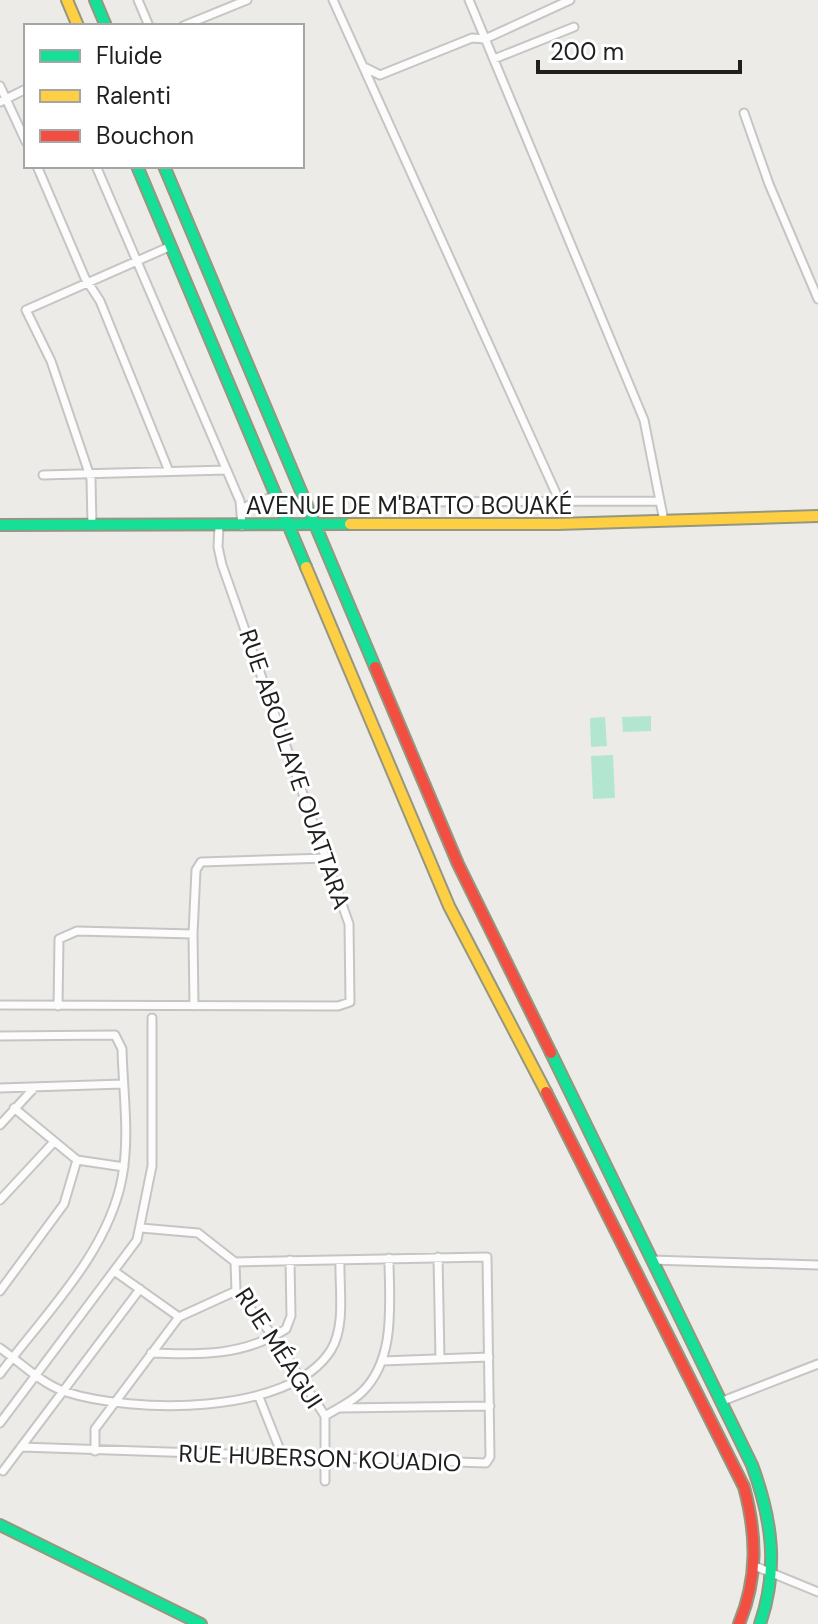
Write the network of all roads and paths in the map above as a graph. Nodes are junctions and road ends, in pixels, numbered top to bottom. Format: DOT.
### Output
graph roads {
  1 [pos="67,0"];
  2 [pos="95,0"];
  3 [pos="138,0"];
  4 [pos="247,0"];
  5 [pos="333,0"];
  6 [pos="469,0"];
  7 [pos="570,0"];
  8 [pos="77,24"];
  9 [pos="105,24"];
  10 [pos="148,24"];
  11 [pos="188,24"];
  12 [pos="574,27"];
  13 [pos="485,39"];
  14 [pos="494,59"];
  15 [pos="364,68"];
  16 [pos="0,86"];
  17 [pos="24,90"];
  18 [pos="2,101"];
  19 [pos="744,113"];
  20 [pos="24,139"];
  21 [pos="38,168"];
  22 [pos="97,168"];
  23 [pos="138,168"];
  24 [pos="165,168"];
  25 [pos="171,246"];
  26 [pos="138,259"];
  27 [pos="88,282"];
  28 [pos="818,299"];
  29 [pos="168,469"];
  30 [pos="226,470"];
  31 [pos="88,472"];
  32 [pos="43,475"];
  33 [pos="277,495"];
  34 [pos="660,501"];
  35 [pos="406,502"];
  36 [pos="560,502"];
  37 [pos="242,508"];
  38 [pos="818,516"];
  39 [pos="664,521"];
  40 [pos="0,525"];
  41 [pos="92,525"];
  42 [pos="219,526"];
  43 [pos="242,526"];
  44 [pos="290,526"];
  45 [pos="317,526"];
  46 [pos="327,858"];
  47 [pos="193,934"];
  48 [pos="0,1005"];
  49 [pos="58,1006"];
  50 [pos="194,1006"];
  51 [pos="152,1018"];
  52 [pos="0,1036"];
  53 [pos="123,1084"];
  54 [pos="0,1088"];
  55 [pos="34,1088"];
  56 [pos="14,1108"];
  57 [pos="0,1125"];
  58 [pos="53,1143"];
  59 [pos="77,1160"];
  60 [pos="124,1167"];
  61 [pos="0,1200"];
  62 [pos="141,1228"];
  63 [pos="438,1257"];
  64 [pos="389,1258"];
  65 [pos="290,1260"];
  66 [pos="340,1260"];
  67 [pos="651,1260"];
  68 [pos="235,1262"];
  69 [pos="818,1265"];
  70 [pos="114,1271"];
  71 [pos="1,1289"];
  72 [pos="140,1289"];
  73 [pos="236,1291"];
  74 [pos="179,1317"];
  75 [pos="274,1337"];
  76 [pos="0,1348"];
  77 [pos="151,1353"];
  78 [pos="13,1357"];
  79 [pos="489,1357"];
  80 [pos="440,1359"];
  81 [pos="382,1361"];
  82 [pos="818,1364"];
  83 [pos="0,1374"];
  84 [pos="36,1374"];
  85 [pos="301,1377"];
  86 [pos="63,1392"];
  87 [pos="259,1397"];
  88 [pos="116,1402"];
  89 [pos="720,1402"];
  90 [pos="490,1406"];
  91 [pos="337,1408"];
  92 [pos="325,1416"];
  93 [pos="0,1423"];
  94 [pos="21,1447"];
  95 [pos="95,1451"];
  96 [pos="282,1455"];
  97 [pos="325,1457"];
  98 [pos="3,1471"];
  99 [pos="325,1481"];
  100 [pos="0,1525"];
  101 [pos="757,1567"];
  102 [pos="774,1575"];
  103 [pos="818,1592"];
  104 [pos="201,1624"];
  105 [pos="739,1624"];
  106 [pos="760,1624"];
  1 -- 8 [label="main road"];
  2 -- 9 [label="main road"];
  3 -- 10 [label="street"];
  4 -- 11 [label="street"];
  5 -- 15 [label="street"];
  6 -- 13 [label="street"];
  7 -- 13 [label="street"];
  12 -- 14 [label="street"];
  13 -- 14 [label="street"];
  13 -- 15 [label="street"];
  14 -- 34 [label="street"];
  15 -- 36 [label="street"];
  16 -- 18 [label="street"];
  17 -- 18 [label="street"];
  18 -- 20 [label="street"];
  19 -- 28 [label="street"];
  21 -- 27 [label="street"];
  22 -- 26 [label="street"];
  23 -- 25 [label="main road"];
  24 -- 45 [label="main road"];
  25 -- 26 [label="street"];
  25 -- 33 [label="main road"];
  26 -- 27 [label="street"];
  26 -- 30 [label="street"];
  27 -- 29 [label="street"];
  27 -- 31 [label="street"];
  29 -- 30 [label="street"];
  29 -- 31 [label="street"];
  30 -- 37 [label="street"];
  31 -- 32 [label="street"];
  31 -- 41 [label="street"];
  33 -- 37 [label="street"];
  33 -- 44 [label="main road"];
  34 -- 36 [label="street"];
  34 -- 39 [label="street"];
  35 -- 36 [label="street"];
  37 -- 43 [label="street"];
  38 -- 39 [label="main road, AVENUE DE M'BATTO BOUAKÉ"];
  39 -- 45 [label="main road, AVENUE DE M'BATTO BOUAKÉ"];
  40 -- 41 [label="main road, AVENUE DE M'BATTO BOUAKÉ"];
  41 -- 42 [label="main road, AVENUE DE M'BATTO BOUAKÉ"];
  42 -- 43 [label="main road, AVENUE DE M'BATTO BOUAKÉ"];
  42 -- 46 [label="street, RUE ABOULAYE OUATTARA"];
  43 -- 44 [label="main road, AVENUE DE M'BATTO BOUAKÉ"];
  44 -- 45 [label="main road, AVENUE DE M'BATTO BOUAKÉ"];
  44 -- 101 [label="main road"];
  45 -- 67 [label="main road"];
  46 -- 47 [label="street"];
  46 -- 50 [label="street, RUE ABOULAYE OUATTARA"];
  47 -- 49 [label="street"];
  47 -- 50 [label="street"];
  48 -- 49 [label="street, RUE ABOULAYE OUATTARA"];
  49 -- 50 [label="street, RUE ABOULAYE OUATTARA"];
  51 -- 62 [label="street"];
  52 -- 53 [label="street"];
  53 -- 55 [label="street"];
  53 -- 60 [label="street"];
  54 -- 55 [label="street"];
  55 -- 56 [label="street"];
  56 -- 57 [label="street"];
  56 -- 58 [label="street"];
  58 -- 59 [label="street"];
  58 -- 61 [label="street"];
  59 -- 60 [label="street"];
  59 -- 71 [label="street"];
  60 -- 78 [label="street"];
  62 -- 68 [label="street"];
  62 -- 70 [label="street"];
  63 -- 64 [label="street, RUE HUBERSON KOUADIO"];
  63 -- 79 [label="street, RUE HUBERSON KOUADIO"];
  63 -- 80 [label="street"];
  64 -- 66 [label="street, RUE HUBERSON KOUADIO"];
  64 -- 81 [label="street"];
  65 -- 66 [label="street, RUE HUBERSON KOUADIO"];
  65 -- 68 [label="street, RUE HUBERSON KOUADIO"];
  65 -- 75 [label="street"];
  66 -- 85 [label="street"];
  67 -- 69 [label="street"];
  67 -- 89 [label="main road"];
  68 -- 73 [label="street, RUE MÉAGUI"];
  70 -- 72 [label="street"];
  70 -- 84 [label="street"];
  72 -- 74 [label="street"];
  72 -- 86 [label="street"];
  73 -- 74 [label="street"];
  73 -- 75 [label="street, RUE MÉAGUI"];
  74 -- 77 [label="street"];
  75 -- 77 [label="street"];
  75 -- 85 [label="street, RUE MÉAGUI"];
  76 -- 78 [label="street"];
  77 -- 88 [label="street"];
  78 -- 83 [label="street"];
  78 -- 84 [label="street"];
  79 -- 80 [label="street"];
  79 -- 90 [label="street, RUE HUBERSON KOUADIO"];
  80 -- 81 [label="street"];
  81 -- 91 [label="street"];
  82 -- 89 [label="street"];
  84 -- 86 [label="street"];
  84 -- 93 [label="street"];
  85 -- 87 [label="street"];
  85 -- 92 [label="street, RUE MÉAGUI"];
  86 -- 88 [label="street"];
  86 -- 94 [label="street"];
  87 -- 88 [label="street"];
  87 -- 96 [label="street"];
  88 -- 95 [label="street"];
  89 -- 102 [label="main road"];
  90 -- 91 [label="street"];
  90 -- 97 [label="street, RUE HUBERSON KOUADIO"];
  91 -- 92 [label="street"];
  92 -- 97 [label="street, RUE MÉAGUI"];
  94 -- 95 [label="street, RUE HUBERSON KOUADIO"];
  94 -- 98 [label="street"];
  95 -- 96 [label="street, RUE HUBERSON KOUADIO"];
  96 -- 97 [label="street, RUE HUBERSON KOUADIO"];
  97 -- 99 [label="street, RUE MÉAGUI"];
  100 -- 104 [label="main road"];
  101 -- 102 [label="street"];
  101 -- 105 [label="main road"];
  102 -- 103 [label="street"];
  102 -- 106 [label="main road"];
}
